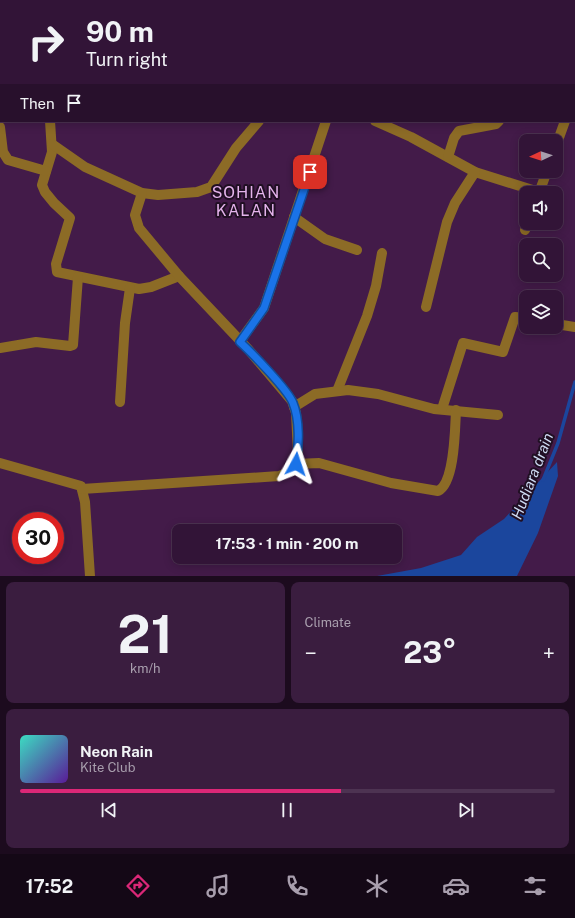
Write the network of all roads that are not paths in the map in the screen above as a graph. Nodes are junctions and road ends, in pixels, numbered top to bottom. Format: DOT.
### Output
graph roads {
  1 [pos="50,122"];
  2 [pos="258,122"];
  3 [pos="326,122"];
  4 [pos="377,122"];
  5 [pos="498,122"];
  6 [pos="565,122"];
  7 [pos="0,127"];
  8 [pos="560,134"];
  9 [pos="52,144"];
  10 [pos="448,157"];
  11 [pos="46,171"];
  12 [pos="475,172"];
  13 [pos="520,186"];
  14 [pos="142,193"];
  15 [pos="294,217"];
  16 [pos="357,250"];
  17 [pos="382,252"];
  18 [pos="179,276"];
  19 [pos="78,277"];
  20 [pos="130,288"];
  21 [pos="426,307"];
  22 [pos="519,317"];
  23 [pos="563,325"];
  24 [pos="574,327"];
  25 [pos="240,342"];
  26 [pos="0,348"];
  27 [pos="337,391"];
  28 [pos="120,402"];
  29 [pos="294,406"];
  30 [pos="442,409"];
  31 [pos="456,410"];
  32 [pos="498,414"];
  33 [pos="0,463"];
  34 [pos="296,464"];
  35 [pos="82,488"];
  36 [pos="90,576"];
  1 -- 9 [label="street"];
  2 -- 14 [label="street"];
  3 -- 15 [label="street"];
  4 -- 10 [label="street"];
  5 -- 10 [label="street"];
  6 -- 8 [label="street"];
  7 -- 11 [label="street"];
  9 -- 11 [label="street"];
  9 -- 14 [label="street"];
  10 -- 12 [label="street"];
  11 -- 19 [label="street"];
  12 -- 13 [label="street"];
  12 -- 21 [label="street"];
  14 -- 18 [label="street"];
  15 -- 16 [label="street"];
  15 -- 25 [label="street"];
  17 -- 27 [label="street"];
  18 -- 20 [label="street"];
  18 -- 25 [label="street"];
  19 -- 20 [label="street"];
  19 -- 26 [label="street"];
  20 -- 28 [label="street"];
  22 -- 30 [label="street"];
  23 -- 24 [label="street"];
  25 -- 29 [label="street"];
  27 -- 29 [label="street"];
  27 -- 30 [label="street"];
  29 -- 34 [label="street"];
  30 -- 31 [label="street"];
  31 -- 32 [label="street"];
  31 -- 34 [label="street"];
  33 -- 35 [label="street"];
  34 -- 35 [label="street"];
  35 -- 36 [label="street"];
}
